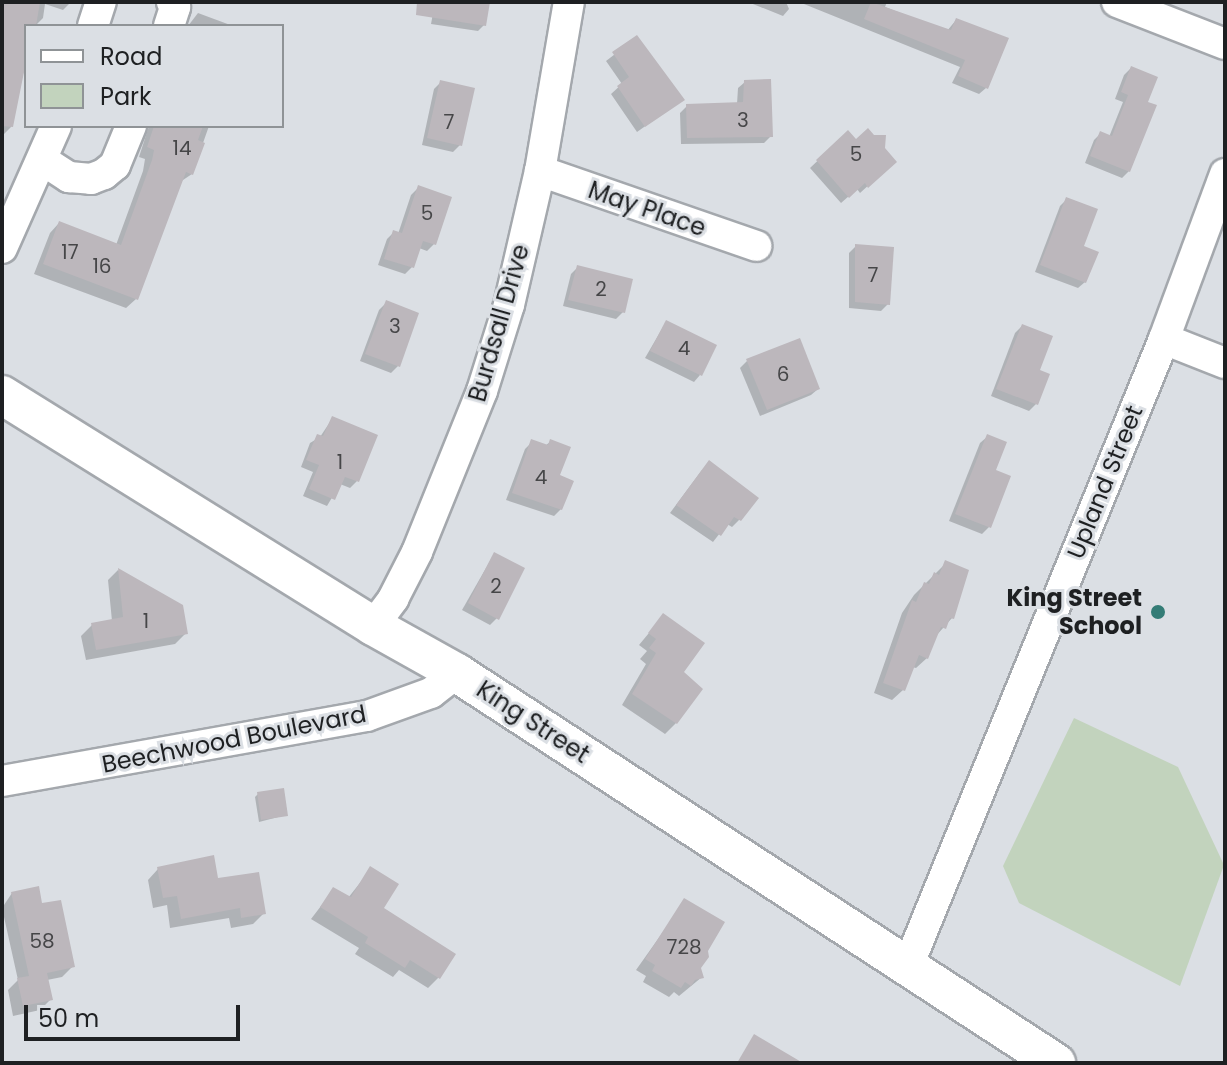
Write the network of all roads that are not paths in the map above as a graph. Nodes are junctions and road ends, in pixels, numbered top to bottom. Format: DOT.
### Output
graph roads {
  1 [pos="101,2"];
  2 [pos="172,2"];
  3 [pos="569,2"];
  4 [pos="1117,2"];
  5 [pos="94,24"];
  6 [pos="170,24"];
  7 [pos="1225,44"];
  8 [pos="55,128"];
  9 [pos="130,128"];
  10 [pos="44,161"];
  11 [pos="540,171"];
  12 [pos="1225,174"];
  13 [pos="756,246"];
  14 [pos="2,248"];
  15 [pos="1164,339"];
  16 [pos="1225,363"];
  17 [pos="2,395"];
  18 [pos="373,626"];
  19 [pos="457,673"];
  20 [pos="2,781"];
  21 [pos="908,966"];
  22 [pos="1056,1063"];
  1 -- 5 [label="street"];
  2 -- 6 [label="street"];
  3 -- 11 [label="street, Burdsall Drive"];
  4 -- 7 [label="street"];
  8 -- 10 [label="street"];
  9 -- 10 [label="street"];
  10 -- 14 [label="street"];
  11 -- 13 [label="street, May Place"];
  11 -- 18 [label="street, Burdsall Drive"];
  12 -- 15 [label="street, Upland Street"];
  15 -- 16 [label="street"];
  15 -- 21 [label="street, Upland Street"];
  17 -- 18 [label="main road, King Street"];
  18 -- 19 [label="main road, King Street"];
  19 -- 20 [label="street, Beechwood Boulevard"];
  19 -- 21 [label="main road, King Street"];
  21 -- 22 [label="main road, King Street"];
}
